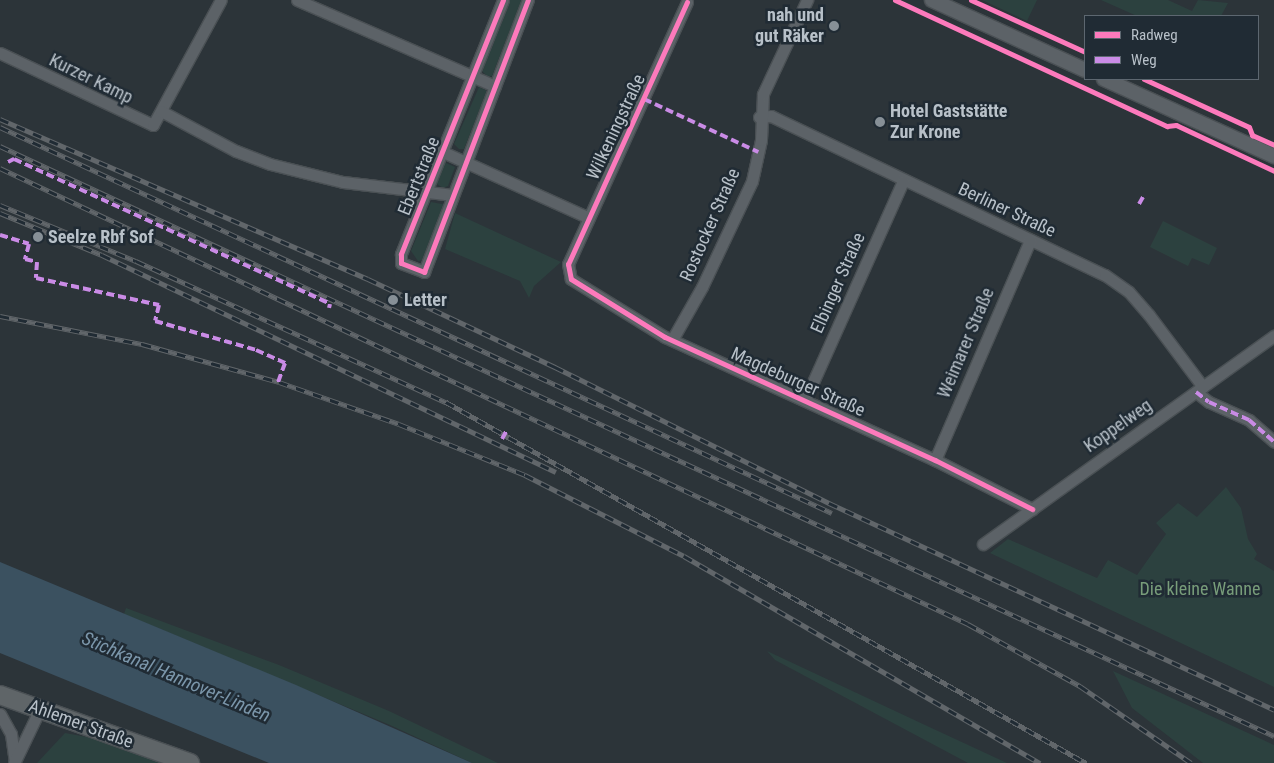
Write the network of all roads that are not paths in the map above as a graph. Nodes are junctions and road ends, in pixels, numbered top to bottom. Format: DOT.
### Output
graph roads {
  1 [pos="221,0"];
  2 [pos="297,0"];
  3 [pos="503,0"];
  4 [pos="528,0"];
  5 [pos="807,0"];
  6 [pos="932,0"];
  7 [pos="687,2"];
  8 [pos="0,53"];
  9 [pos="1084,70"];
  10 [pos="473,78"];
  11 [pos="1106,80"];
  12 [pos="495,86"];
  13 [pos="161,111"];
  14 [pos="759,117"];
  15 [pos="443,152"];
  16 [pos="1274,156"];
  17 [pos="464,163"];
  18 [pos="904,181"];
  19 [pos="428,192"];
  20 [pos="452,195"];
  21 [pos="589,218"];
  22 [pos="1030,240"];
  23 [pos="568,264"];
  24 [pos="1274,336"];
  25 [pos="672,340"];
  26 [pos="1200,389"];
  27 [pos="805,400"];
  28 [pos="1274,442"];
  29 [pos="935,460"];
  30 [pos="1032,509"];
  31 [pos="983,544"];
  32 [pos="0,695"];
  33 [pos="40,709"];
  34 [pos="0,714"];
  35 [pos="15,762"];
  36 [pos="190,763"];
  1 -- 13 [label="street"];
  2 -- 10 [label="street"];
  3 -- 10 [label="street, Ebertstraße"];
  4 -- 12 [label="street, Ebertstraße"];
  5 -- 14 [label="street, Rostocker Straße"];
  6 -- 9 [label="street"];
  7 -- 21 [label="street, Wilkeningstraße"];
  8 -- 13 [label="street, Kurzer Kamp"];
  10 -- 12 [label="street"];
  10 -- 15 [label="street, Ebertstraße"];
  11 -- 16 [label="street"];
  12 -- 17 [label="street, Ebertstraße"];
  13 -- 19 [label="street"];
  14 -- 18 [label="street, Berliner Straße"];
  14 -- 25 [label="street, Rostocker Straße"];
  15 -- 17 [label="street"];
  15 -- 19 [label="street, Ebertstraße"];
  17 -- 20 [label="street, Ebertstraße"];
  17 -- 21 [label="street"];
  18 -- 22 [label="street, Berliner Straße"];
  18 -- 27 [label="street, Elbinger Straße"];
  19 -- 20 [label="street"];
  19 -- 20 [label="street, Ebertstraße"];
  21 -- 23 [label="street, Wilkeningstraße"];
  22 -- 26 [label="street, Berliner Straße"];
  22 -- 29 [label="street, Weimarer Straße"];
  23 -- 25 [label="street, Magdeburger Straße"];
  24 -- 26 [label="street, Koppelweg"];
  25 -- 27 [label="street, Magdeburger Straße"];
  26 -- 28 [label="street, Berliner Straße"];
  26 -- 30 [label="street, Koppelweg"];
  27 -- 29 [label="street, Magdeburger Straße"];
  29 -- 30 [label="street, Magdeburger Straße"];
  30 -- 31 [label="street, Koppelweg"];
  32 -- 33 [label="main road, Ahlemer Straße"];
  33 -- 35 [label="street"];
  33 -- 36 [label="main road, Ahlemer Straße"];
  34 -- 35 [label="street"];
}
